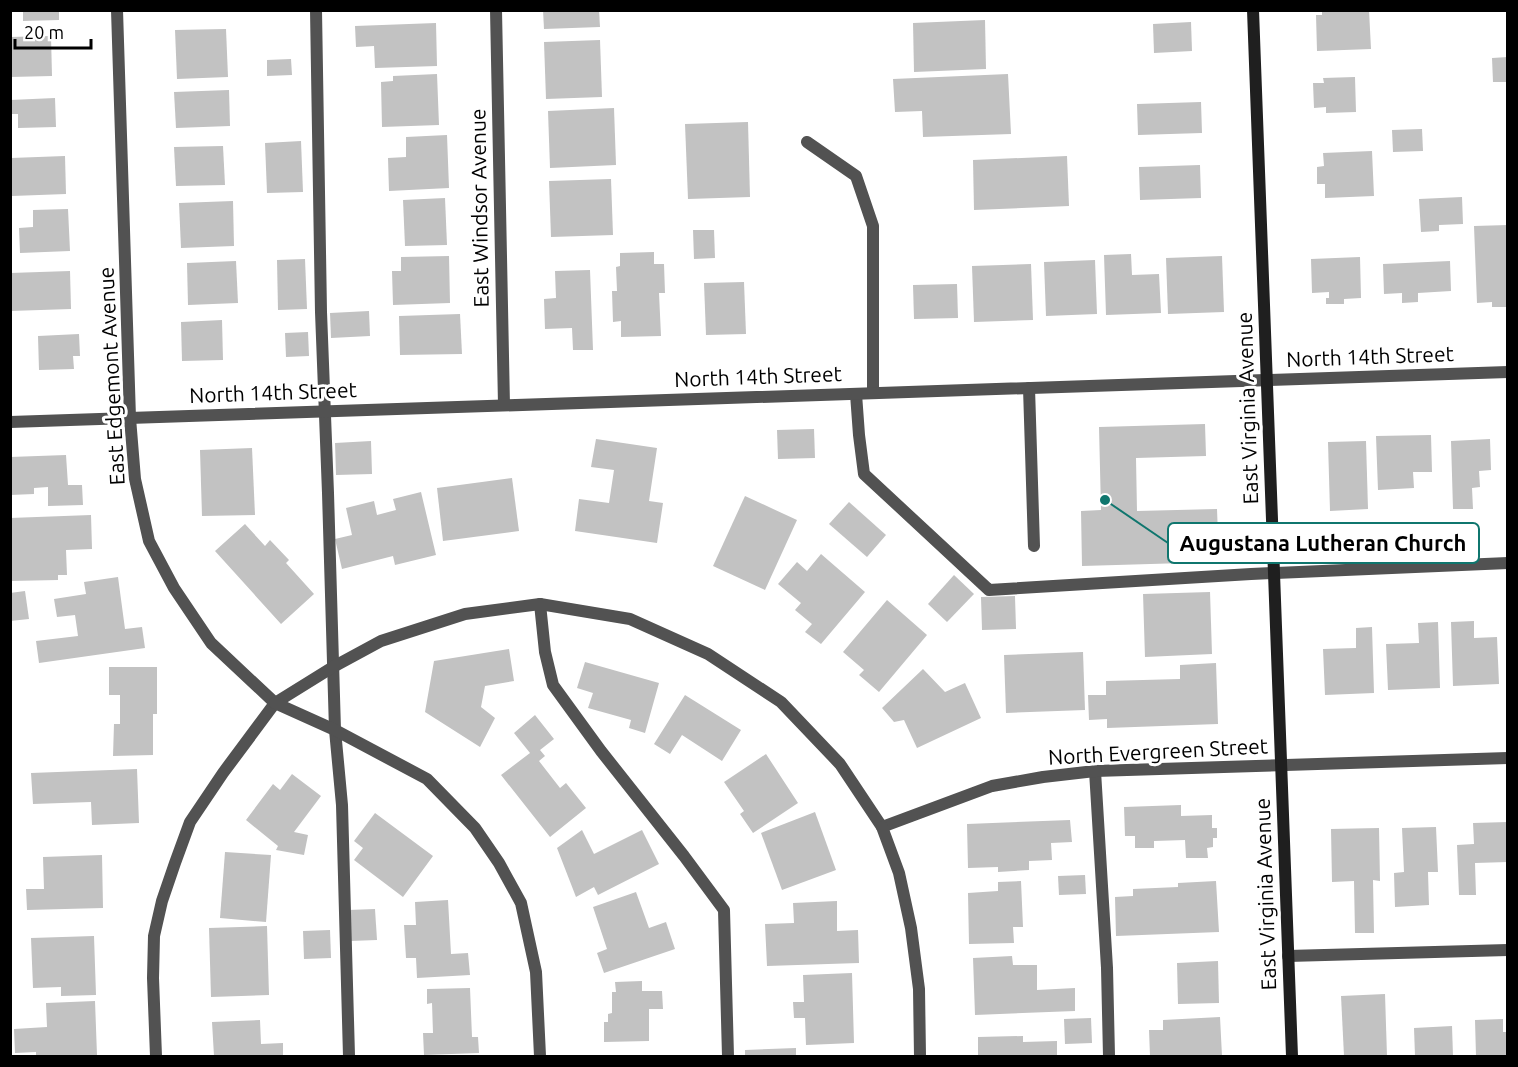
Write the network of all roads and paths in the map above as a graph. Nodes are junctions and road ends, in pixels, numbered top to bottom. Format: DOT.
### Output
graph roads {
  1 [pos="117,10"];
  2 [pos="316,10"];
  3 [pos="496,10"];
  4 [pos="1252,10"];
  5 [pos="807,142"];
  6 [pos="1508,372"];
  7 [pos="1267,380"];
  8 [pos="1029,388"];
  9 [pos="873,393"];
  10 [pos="856,394"];
  11 [pos="504,405"];
  12 [pos="326,411"];
  13 [pos="130,418"];
  14 [pos="10,422"];
  15 [pos="1034,546"];
  16 [pos="1508,563"];
  17 [pos="1274,573"];
  18 [pos="540,604"];
  19 [pos="333,667"];
  20 [pos="275,703"];
  21 [pos="335,730"];
  22 [pos="1508,758"];
  23 [pos="1281,766"];
  24 [pos="1095,771"];
  25 [pos="882,827"];
  26 [pos="1508,950"];
  27 [pos="1288,957"];
  28 [pos="156,1056"];
  29 [pos="349,1056"];
  30 [pos="540,1056"];
  31 [pos="728,1056"];
  32 [pos="920,1056"];
  33 [pos="1109,1056"];
  34 [pos="1292,1056"];
  1 -- 13 [label="street, East Edgemont Avenue"];
  2 -- 12 [label="street"];
  3 -- 11 [label="street, East Windsor Avenue"];
  4 -- 7 [label="street, East Virginia Avenue"];
  5 -- 9 [label="street"];
  6 -- 7 [label="street, North 14th Street"];
  7 -- 8 [label="street, North 14th Street"];
  7 -- 17 [label="street, East Virginia Avenue"];
  8 -- 9 [label="street, North 14th Street"];
  8 -- 15 [label="street"];
  9 -- 10 [label="street, North 14th Street"];
  10 -- 11 [label="street, North 14th Street"];
  10 -- 17 [label="street"];
  11 -- 12 [label="street, North 14th Street"];
  12 -- 13 [label="street, North 14th Street"];
  12 -- 19 [label="street"];
  13 -- 14 [label="street, North 14th Street"];
  13 -- 20 [label="street, East Edgemont Avenue"];
  16 -- 17 [label="street"];
  17 -- 23 [label="street, East Virginia Avenue"];
  18 -- 19 [label="street"];
  18 -- 25 [label="street"];
  18 -- 31 [label="street"];
  19 -- 20 [label="street"];
  19 -- 21 [label="street"];
  20 -- 21 [label="street"];
  20 -- 28 [label="street"];
  21 -- 29 [label="street"];
  21 -- 30 [label="street"];
  22 -- 23 [label="street, North Evergreen Street"];
  23 -- 24 [label="street, North Evergreen Street"];
  23 -- 27 [label="street, East Virginia Avenue"];
  24 -- 25 [label="street, North Evergreen Street"];
  24 -- 33 [label="street"];
  25 -- 32 [label="street"];
  26 -- 27 [label="street"];
  27 -- 34 [label="street, East Virginia Avenue"];
}
